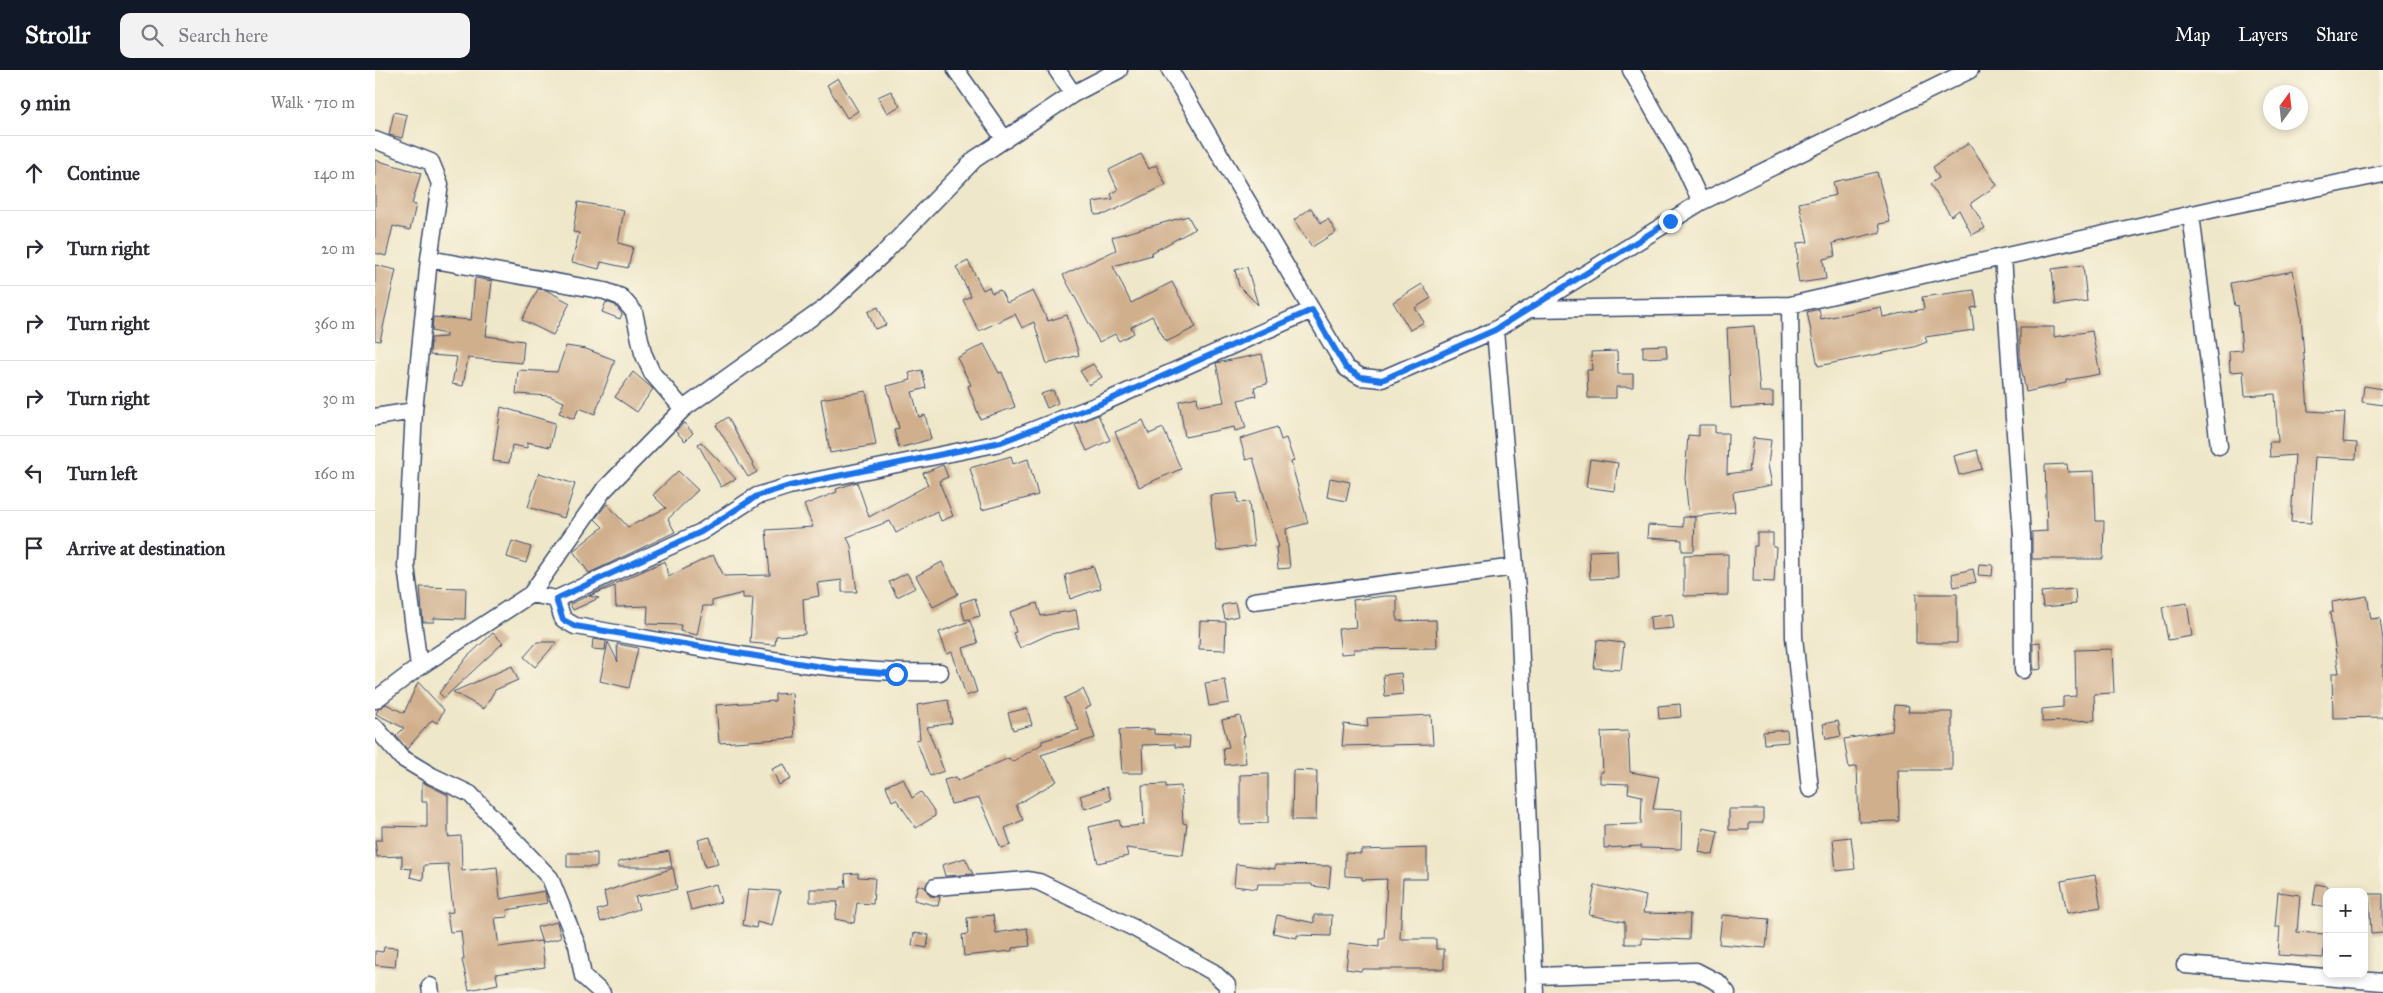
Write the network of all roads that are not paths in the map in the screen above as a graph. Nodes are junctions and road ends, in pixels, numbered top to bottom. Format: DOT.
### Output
graph roads {
  1 [pos="956,70"];
  2 [pos="1057,70"];
  3 [pos="1119,70"];
  4 [pos="1169,70"];
  5 [pos="1631,70"];
  6 [pos="1970,70"];
  7 [pos="1073,94"];
  8 [pos="375,140"];
  9 [pos="1005,140"];
  10 [pos="2383,174"];
  11 [pos="1701,202"];
  12 [pos="2191,214"];
  13 [pos="2003,257"];
  14 [pos="429,259"];
  15 [pos="1790,305"];
  16 [pos="1531,309"];
  17 [pos="1312,310"];
  18 [pos="1495,330"];
  19 [pos="683,409"];
  20 [pos="414,411"];
  21 [pos="375,417"];
  22 [pos="2219,446"];
  23 [pos="1515,567"];
  24 [pos="531,594"];
  25 [pos="556,599"];
  26 [pos="1254,601"];
  27 [pos="419,667"];
  28 [pos="2023,670"];
  29 [pos="940,672"];
  30 [pos="375,700"];
  31 [pos="375,727"];
  32 [pos="1810,789"];
  33 [pos="935,886"];
  34 [pos="2185,966"];
  35 [pos="1535,976"];
  36 [pos="2383,982"];
  37 [pos="602,993"];
  38 [pos="1227,993"];
  39 [pos="1535,993"];
  40 [pos="1727,993"];
  1 -- 9 [label="street"];
  2 -- 7 [label="street"];
  3 -- 7 [label="street"];
  4 -- 17 [label="street"];
  5 -- 11 [label="street"];
  6 -- 11 [label="street"];
  7 -- 9 [label="street"];
  8 -- 14 [label="street"];
  9 -- 19 [label="street"];
  10 -- 12 [label="street"];
  11 -- 16 [label="street"];
  12 -- 13 [label="street"];
  12 -- 22 [label="street"];
  13 -- 15 [label="street"];
  13 -- 28 [label="street"];
  14 -- 19 [label="street"];
  14 -- 20 [label="street"];
  15 -- 16 [label="street"];
  15 -- 32 [label="street"];
  16 -- 18 [label="street"];
  17 -- 18 [label="street"];
  17 -- 25 [label="street"];
  18 -- 23 [label="street"];
  19 -- 24 [label="street"];
  20 -- 21 [label="street"];
  20 -- 27 [label="street"];
  23 -- 26 [label="street"];
  23 -- 35 [label="street"];
  24 -- 25 [label="street"];
  24 -- 27 [label="street"];
  25 -- 29 [label="street"];
  27 -- 30 [label="street"];
  31 -- 37 [label="street"];
  33 -- 38 [label="street"];
  34 -- 36 [label="street"];
  35 -- 39 [label="street"];
  35 -- 40 [label="street"];
}
